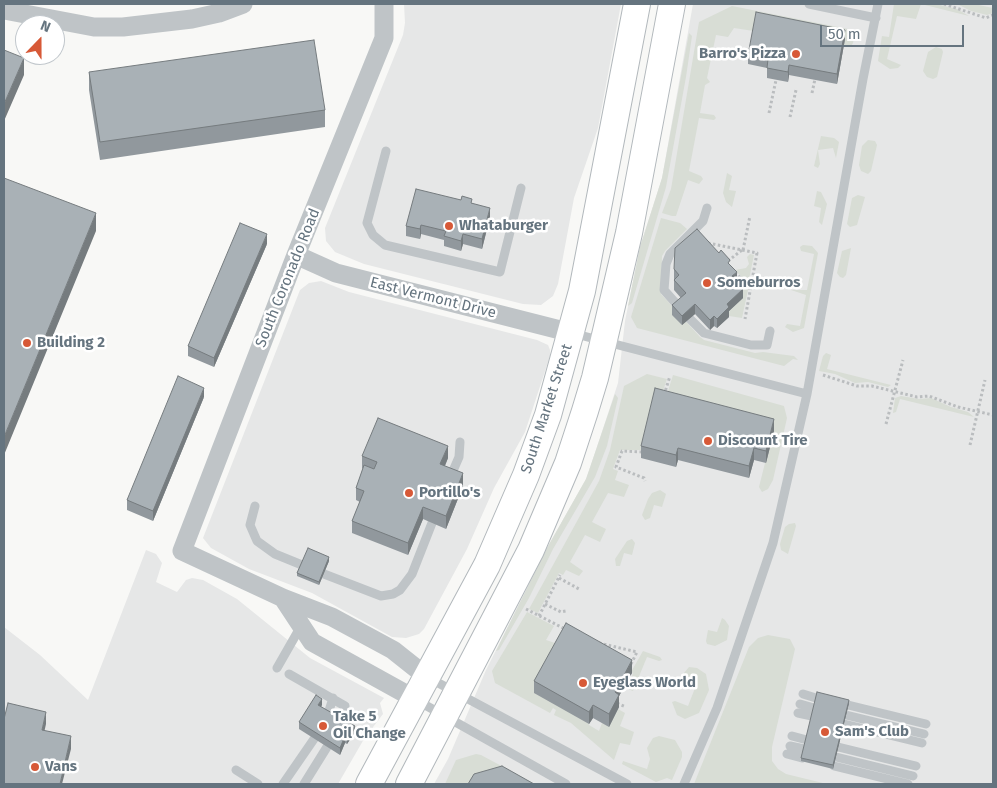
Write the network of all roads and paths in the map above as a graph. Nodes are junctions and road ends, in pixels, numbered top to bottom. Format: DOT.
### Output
graph roads {
  1 [pos="243,4"];
  2 [pos="384,4"];
  3 [pos="637,4"];
  4 [pos="672,4"];
  5 [pos="809,4"];
  6 [pos="878,4"];
  7 [pos="944,4"];
  8 [pos="4,10"];
  9 [pos="993,15"];
  10 [pos="876,18"];
  11 [pos="776,80"];
  12 [pos="815,80"];
  13 [pos="796,90"];
  14 [pos="812,93"];
  15 [pos="769,113"];
  16 [pos="790,117"];
  17 [pos="386,151"];
  18 [pos="521,188"];
  19 [pos="707,208"];
  20 [pos="750,216"];
  21 [pos="704,238"];
  22 [pos="708,243"];
  23 [pos="714,250"];
  24 [pos="743,250"];
  25 [pos="296,255"];
  26 [pos="720,256"];
  27 [pos="726,262"];
  28 [pos="750,289"];
  29 [pos="680,308"];
  30 [pos="690,318"];
  31 [pos="744,319"];
  32 [pos="770,331"];
  33 [pos="572,333"];
  34 [pos="604,342"];
  35 [pos="903,360"];
  36 [pos="822,375"];
  37 [pos="670,376"];
  38 [pos="985,380"];
  39 [pos="895,391"];
  40 [pos="807,394"];
  41 [pos="662,403"];
  42 [pos="978,411"];
  43 [pos="993,415"];
  44 [pos="886,424"];
  45 [pos="460,442"];
  46 [pos="970,445"];
  47 [pos="642,452"];
  48 [pos="449,480"];
  49 [pos="645,481"];
  50 [pos="255,506"];
  51 [pos="432,523"];
  52 [pos="302,565"];
  53 [pos="324,574"];
  54 [pos="579,589"];
  55 [pos="283,598"];
  56 [pos="546,604"];
  57 [pos="526,609"];
  58 [pos="566,611"];
  59 [pos="539,616"];
  60 [pos="302,626"];
  61 [pos="571,632"];
  62 [pos="593,642"];
  63 [pos="278,668"];
  64 [pos="628,670"];
  65 [pos="289,674"];
  66 [pos="427,677"];
  67 [pos="458,694"];
  68 [pos="618,694"];
  69 [pos="803,694"];
  70 [pos="333,698"];
  71 [pos="816,698"];
  72 [pos="415,699"];
  73 [pos="848,705"];
  74 [pos="626,708"];
  75 [pos="799,709"];
  76 [pos="813,712"];
  77 [pos="327,717"];
  78 [pos="445,718"];
  79 [pos="845,720"];
  80 [pos="341,724"];
  81 [pos="926,724"];
  82 [pos="314,739"];
  83 [pos="923,739"];
  84 [pos="807,740"];
  85 [pos="327,747"];
  86 [pos="838,747"];
  87 [pos="803,754"];
  88 [pos="916,766"];
  89 [pos="236,770"];
  90 [pos="913,776"];
  91 [pos="258,784"];
  92 [pos="283,784"];
  93 [pos="304,784"];
  94 [pos="369,784"];
  95 [pos="409,784"];
  96 [pos="566,784"];
  97 [pos="627,784"];
  98 [pos="684,784"];
  99 [pos="908,784"];
  1 -- 8 [label="street"];
  2 -- 25 [label="street, South Coronado Road"];
  3 -- 33 [label="street, South Market Street"];
  4 -- 34 [label="street"];
  5 -- 10 [label="lane"];
  6 -- 10 [label="lane"];
  7 -- 9 [label="path"];
  10 -- 40 [label="lane"];
  11 -- 15 [label="path"];
  12 -- 14 [label="path"];
  13 -- 16 [label="path"];
  17 -- 18 [label="lane"];
  19 -- 29 [label="lane"];
  20 -- 24 [label="path"];
  21 -- 22 [label="path"];
  22 -- 23 [label="path"];
  22 -- 24 [label="path"];
  24 -- 27 [label="path"];
  24 -- 28 [label="path"];
  25 -- 33 [label="street, East Vermont Drive"];
  25 -- 55 [label="street, South Coronado Road"];
  26 -- 27 [label="path"];
  27 -- 28 [label="path"];
  28 -- 31 [label="path"];
  30 -- 32 [label="lane"];
  33 -- 34 [label="lane"];
  33 -- 66 [label="street, South Market Street"];
  34 -- 40 [label="lane"];
  34 -- 67 [label="street"];
  35 -- 39 [label="path"];
  36 -- 39 [label="path"];
  37 -- 41 [label="path"];
  38 -- 42 [label="path"];
  39 -- 42 [label="path"];
  39 -- 44 [label="path"];
  40 -- 98 [label="lane"];
  42 -- 43 [label="path"];
  42 -- 46 [label="path"];
  45 -- 48 [label="lane"];
  47 -- 49 [label="path"];
  50 -- 52 [label="lane"];
  51 -- 53 [label="lane"];
  54 -- 56 [label="path"];
  55 -- 60 [label="street"];
  55 -- 66 [label="street"];
  56 -- 58 [label="path"];
  56 -- 59 [label="path"];
  57 -- 59 [label="path"];
  59 -- 61 [label="path"];
  60 -- 63 [label="lane"];
  60 -- 72 [label="street"];
  62 -- 64 [label="path"];
  65 -- 70 [label="lane"];
  66 -- 67 [label="lane"];
  66 -- 72 [label="street, South Market Street"];
  67 -- 78 [label="street"];
  67 -- 97 [label="lane"];
  68 -- 74 [label="path"];
  69 -- 71 [label="lane"];
  70 -- 77 [label="lane"];
  70 -- 80 [label="lane"];
  72 -- 78 [label="lane"];
  72 -- 94 [label="street, South Market Street"];
  73 -- 81 [label="lane"];
  75 -- 76 [label="lane"];
  78 -- 95 [label="street"];
  78 -- 96 [label="lane"];
  79 -- 83 [label="lane"];
  82 -- 92 [label="lane"];
  84 -- 87 [label="lane"];
  85 -- 93 [label="lane"];
  86 -- 88 [label="lane"];
  89 -- 91 [label="lane"];
  90 -- 99 [label="lane"];
}
